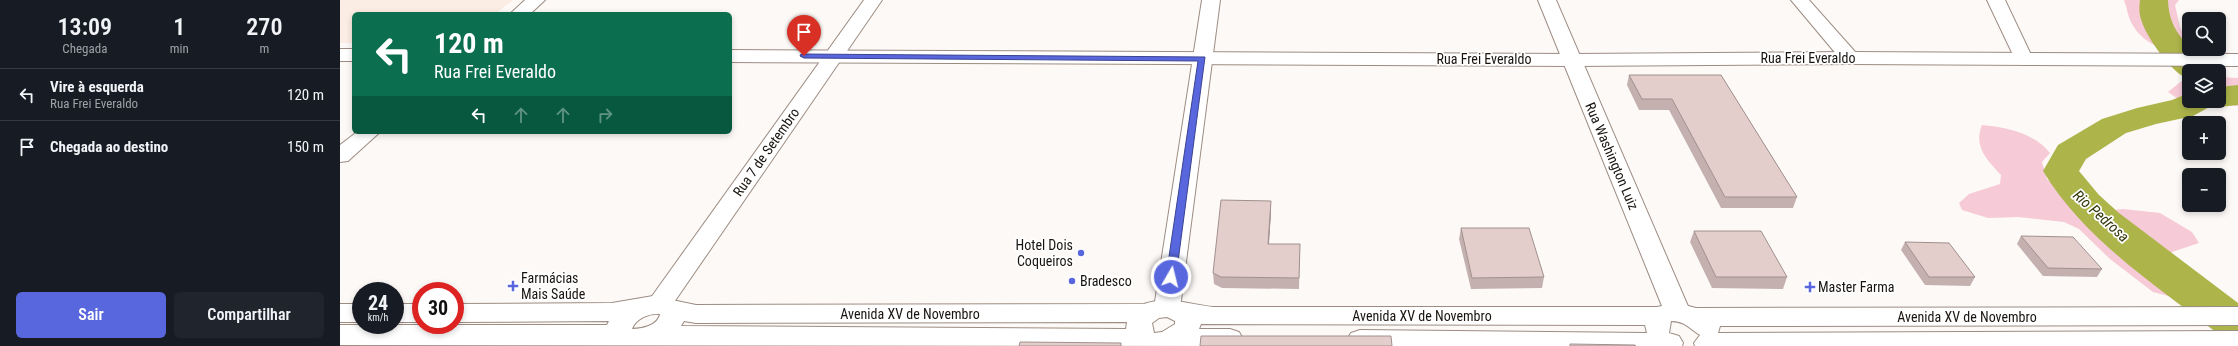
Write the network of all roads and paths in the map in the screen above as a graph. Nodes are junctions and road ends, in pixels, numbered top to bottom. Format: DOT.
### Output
graph roads {
  1 [pos="536,0"];
  2 [pos="873,0"];
  3 [pos="1211,0"];
  4 [pos="1547,0"];
  5 [pos="1800,0"];
  6 [pos="1996,0"];
  7 [pos="521,12"];
  8 [pos="340,55"];
  9 [pos="352,55"];
  10 [pos="732,56"];
  11 [pos="833,56"];
  12 [pos="1202,58"];
  13 [pos="1850,58"];
  14 [pos="2024,59"];
  15 [pos="1573,60"];
  16 [pos="2238,60"];
  17 [pos="368,134"];
  18 [pos="340,156"];
  19 [pos="656,308"];
  20 [pos="1166,311"];
  21 [pos="340,313"];
  22 [pos="352,313"];
  23 [pos="464,313"];
  24 [pos="1678,315"];
  25 [pos="2238,316"];
  26 [pos="340,335"];
  27 [pos="633,340"];
  28 [pos="2229,341"];
  29 [pos="1160,342"];
  30 [pos="1674,344"];
  31 [pos="1705,345"];
  1 -- 7 [label="street"];
  2 -- 11 [label="street, Rua 7 de Setembro"];
  3 -- 12 [label="street"];
  4 -- 15 [label="street, Rua Washington Luiz"];
  5 -- 13 [label="street"];
  6 -- 14 [label="street"];
  8 -- 9 [label="street"];
  10 -- 11 [label="street, Rua Frei Everaldo"];
  11 -- 12 [label="street, Rua Frei Everaldo"];
  11 -- 19 [label="street, Rua 7 de Setembro"];
  12 -- 15 [label="street, Rua Frei Everaldo"];
  12 -- 20 [label="street"];
  13 -- 14 [label="street, Rua Frei Everaldo"];
  13 -- 15 [label="street, Rua Frei Everaldo"];
  14 -- 16 [label="street, Rua Frei Everaldo"];
  15 -- 24 [label="street, Rua Washington Luiz"];
  17 -- 18 [label="street"];
  19 -- 20 [label="street, Avenida XV de Novembro"];
  19 -- 23 [label="street, Avenida XV de Novembro"];
  19 -- 27 [label="street"];
  19 -- 27 [label="street"];
  20 -- 24 [label="street, Avenida XV de Novembro"];
  20 -- 29 [label="street"];
  20 -- 29 [label="street"];
  21 -- 22 [label="street"];
  24 -- 25 [label="street, Avenida XV de Novembro"];
  24 -- 30 [label="street"];
  24 -- 31 [label="street"];
  26 -- 27 [label="street, Avenida XV de Novembro"];
  27 -- 29 [label="street, Avenida XV de Novembro"];
  28 -- 31 [label="street, Avenida XV de Novembro"];
  29 -- 30 [label="street, Avenida XV de Novembro"];
}
